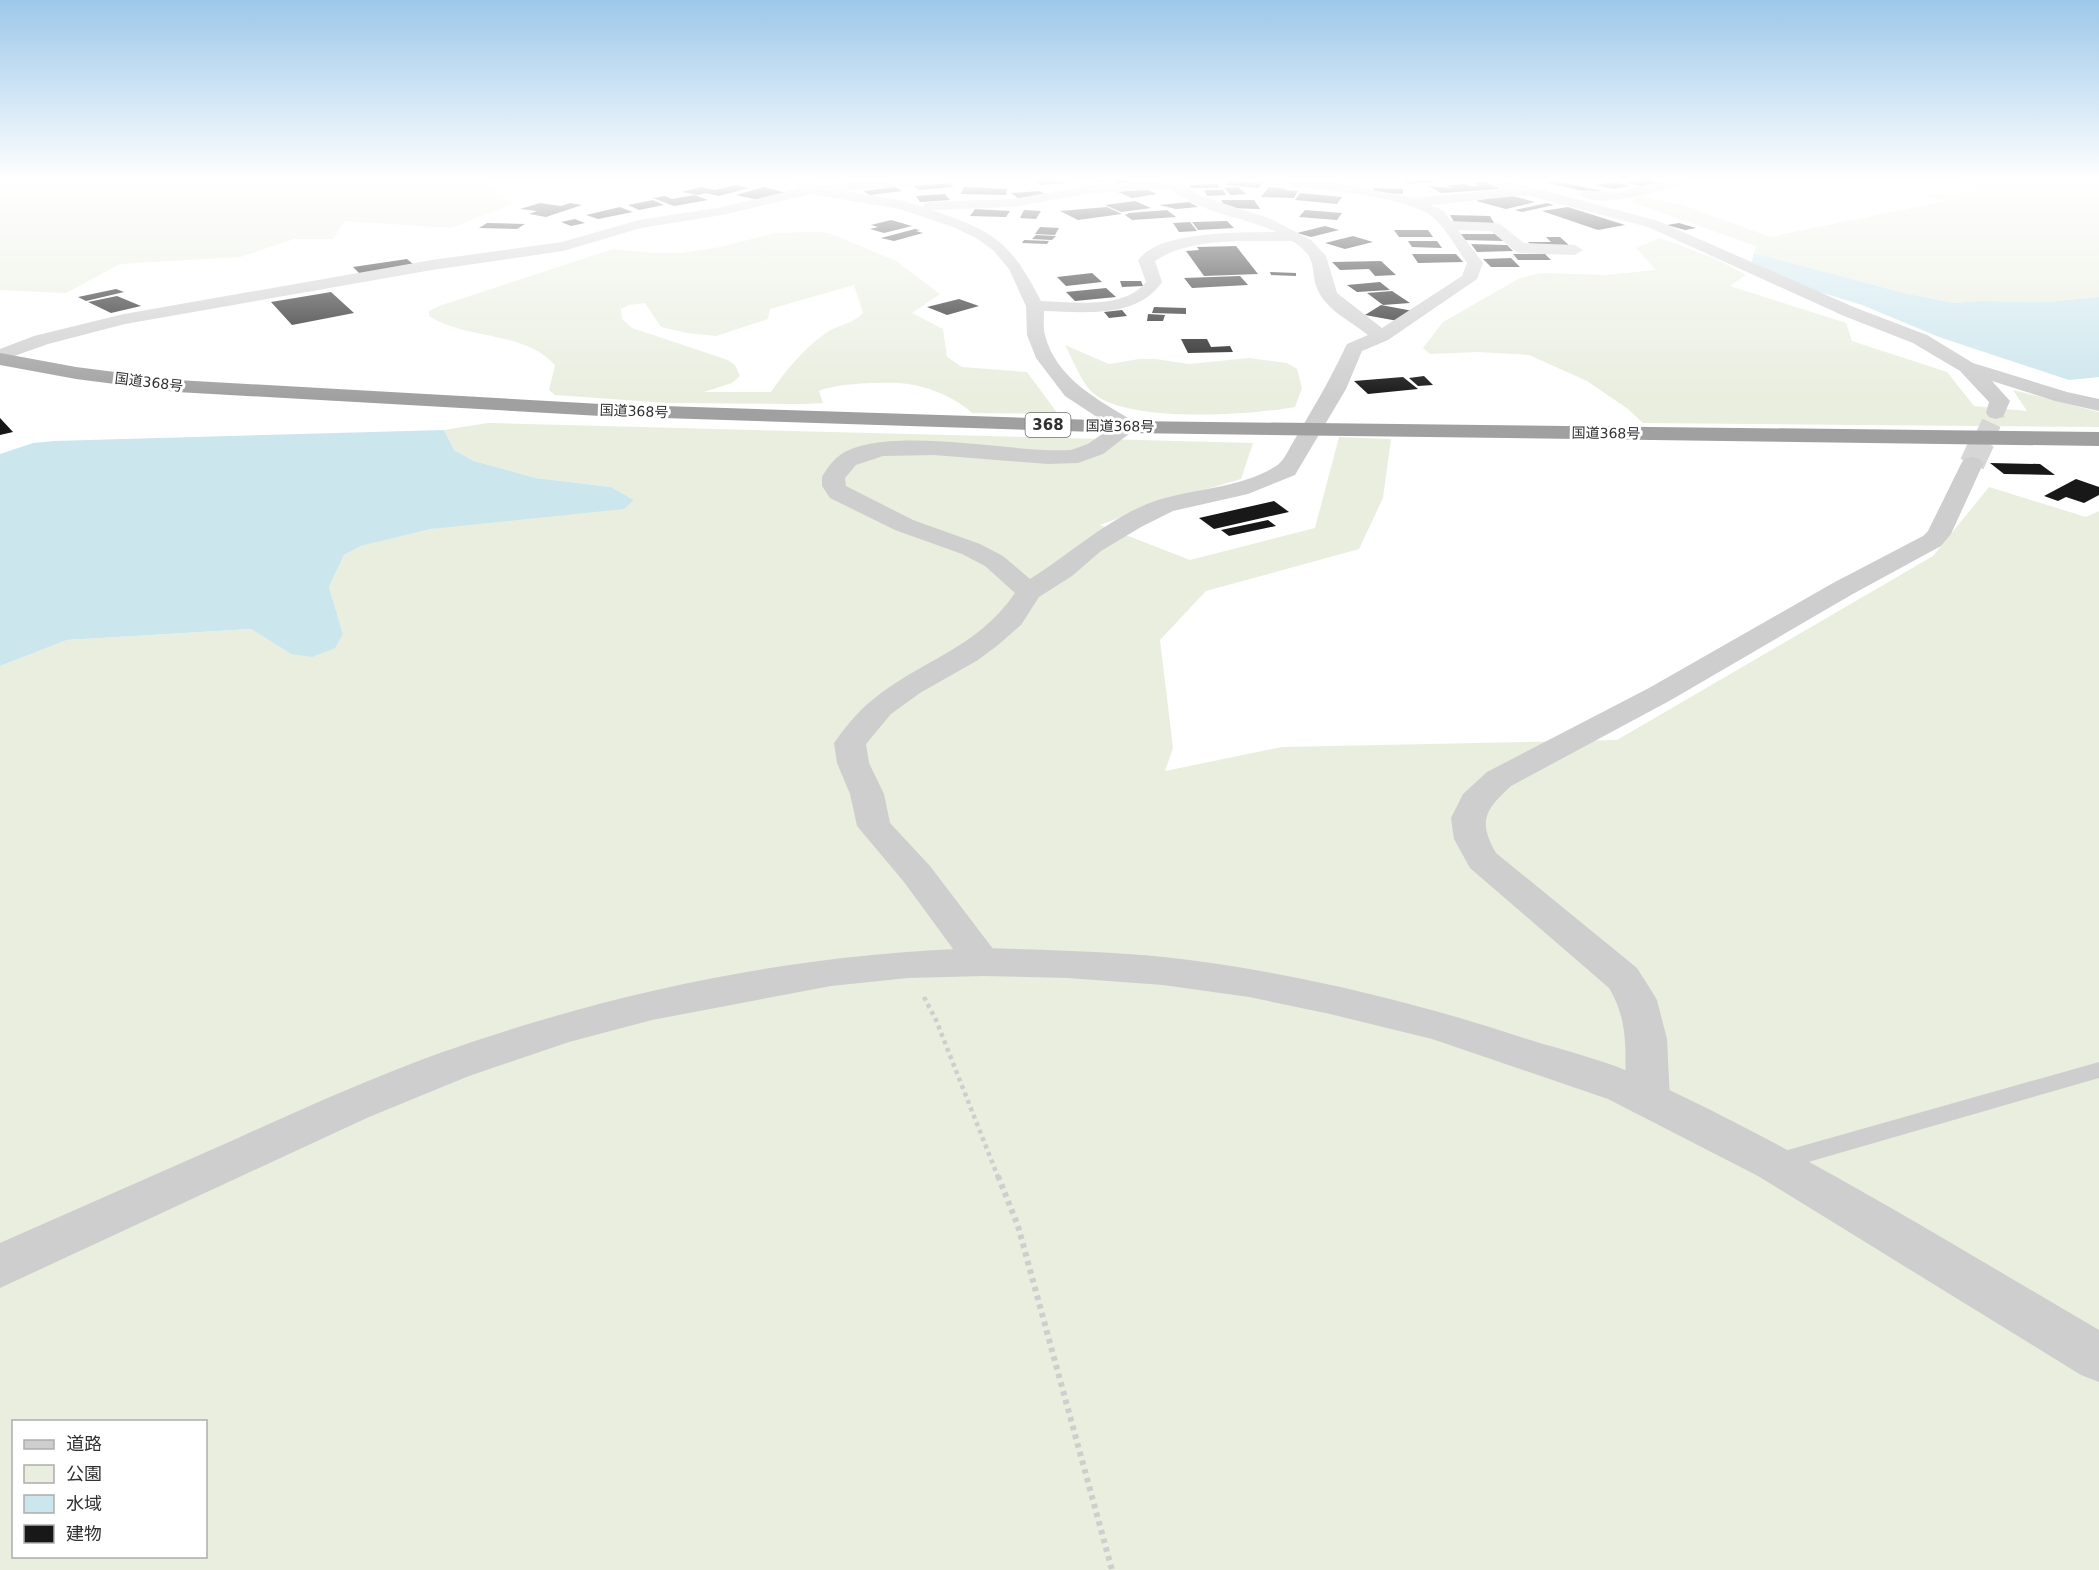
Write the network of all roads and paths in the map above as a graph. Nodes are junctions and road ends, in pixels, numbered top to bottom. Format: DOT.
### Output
graph roads {
  1 [pos="521,252"];
  2 [pos="1003,252"];
  3 [pos="1154,252"];
  4 [pos="1316,252"];
  5 [pos="1468,252"];
  6 [pos="1716,252"];
  7 [pos="1035,306"];
  8 [pos="78,330"];
  9 [pos="9,334"];
  10 [pos="1382,336"];
  11 [pos="0,357"];
  12 [pos="1966,367"];
  13 [pos="2099,405"];
  14 [pos="1996,413"];
  15 [pos="1127,427"];
  16 [pos="2099,439"];
  17 [pos="1972,464"];
  18 [pos="1029,592"];
  19 [pos="984,962"];
  20 [pos="908,964"];
  21 [pos="2099,1070"];
  22 [pos="1648,1100"];
  23 [pos="1774,1162"];
  24 [pos="0,1266"];
  25 [pos="2099,1358"];
  26 [pos="1112,1570"];
  1 -- 8 [label="street"];
  2 -- 7 [label="street"];
  3 -- 7 [label="street"];
  4 -- 10 [label="street"];
  5 -- 10 [label="street"];
  6 -- 12 [label="street"];
  7 -- 15 [label="street"];
  8 -- 9 [label="street"];
  8 -- 11 [label="street"];
  10 -- 18 [label="street"];
  11 -- 15 [label="highway, 国道368号 / 368"];
  12 -- 13 [label="street"];
  12 -- 14 [label="street"];
  15 -- 16 [label="highway, 国道368号 / 368"];
  15 -- 18 [label="street"];
  17 -- 22 [label="street"];
  18 -- 19 [label="street"];
  19 -- 20 [label="street"];
  19 -- 22 [label="street"];
  20 -- 24 [label="street"];
  20 -- 26 [label="path"];
  21 -- 23 [label="lane"];
  22 -- 23 [label="street"];
  23 -- 25 [label="street"];
}
